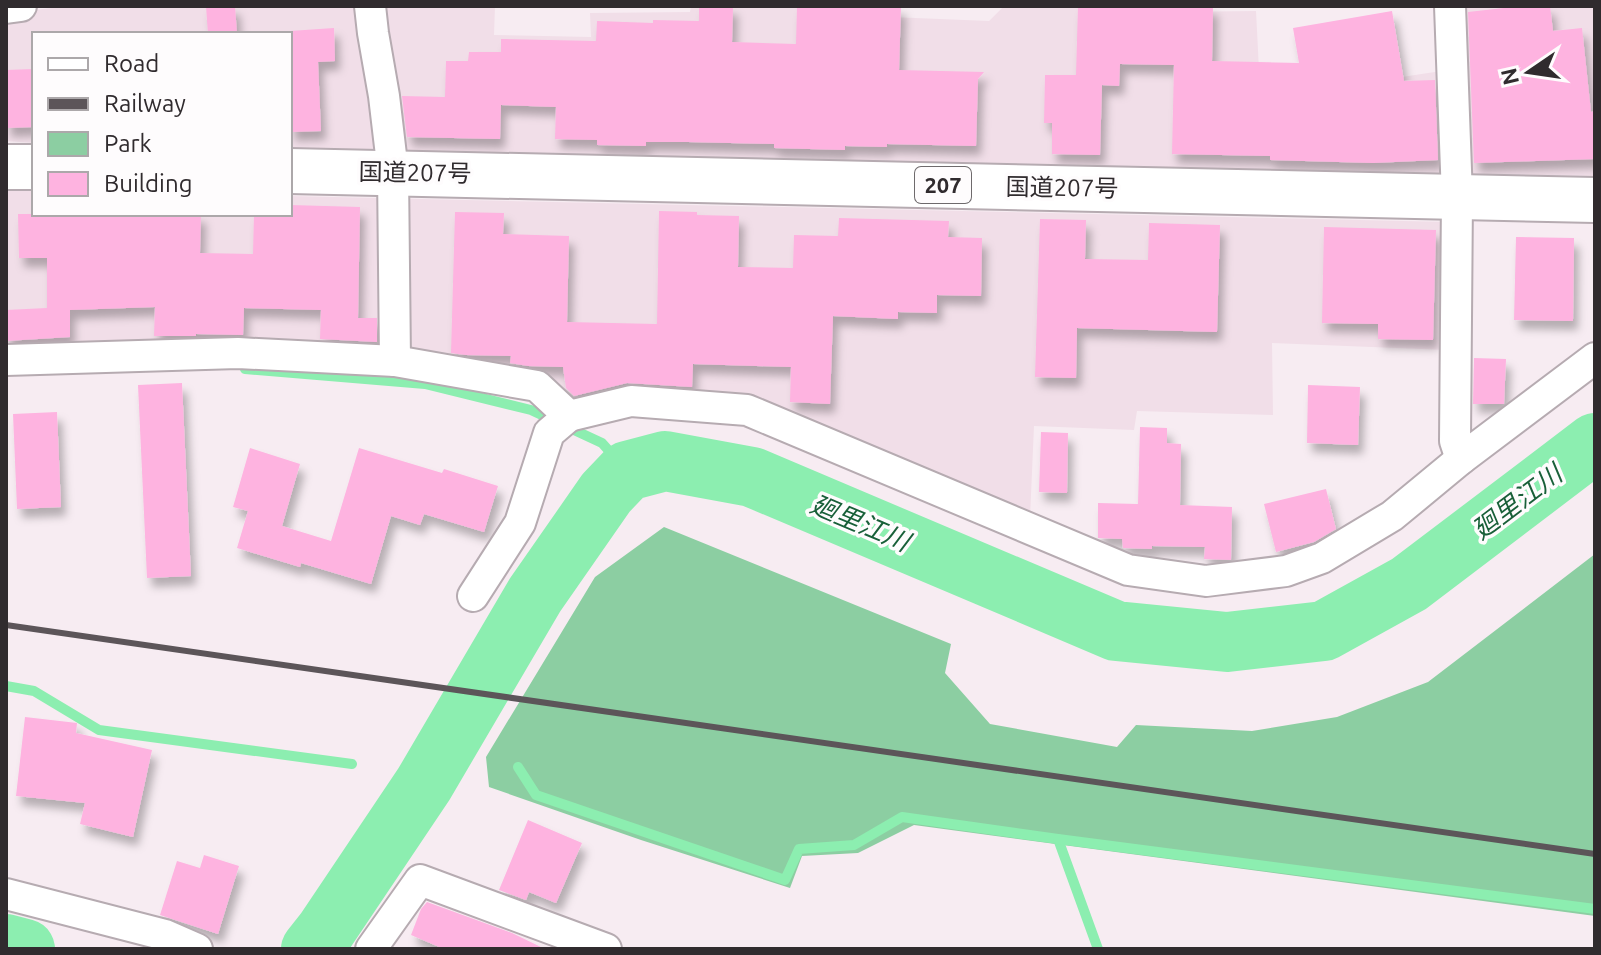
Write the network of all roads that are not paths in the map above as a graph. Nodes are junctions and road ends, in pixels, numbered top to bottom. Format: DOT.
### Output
graph roads {
  1 [pos="21,6"];
  2 [pos="370,6"];
  3 [pos="1450,6"];
  4 [pos="6,8"];
  5 [pos="6,167"];
  6 [pos="32,167"];
  7 [pos="292,171"];
  8 [pos="393,172"];
  9 [pos="1457,197"];
  10 [pos="1595,200"];
  11 [pos="1595,358"];
  12 [pos="6,360"];
  13 [pos="395,361"];
  14 [pos="559,424"];
  15 [pos="1461,459"];
  16 [pos="473,596"];
  17 [pos="6,894"];
  18 [pos="197,949"];
  19 [pos="371,949"];
  20 [pos="606,949"];
  1 -- 4 [label="street"];
  2 -- 8 [label="street"];
  3 -- 9 [label="street"];
  5 -- 6 [label="highway"];
  7 -- 8 [label="highway, 国道207号 / 207"];
  8 -- 9 [label="highway, 国道207号 / 207"];
  8 -- 13 [label="street"];
  9 -- 10 [label="highway, 国道207号 / 207"];
  9 -- 15 [label="street"];
  11 -- 15 [label="street"];
  12 -- 13 [label="street"];
  13 -- 14 [label="street"];
  14 -- 15 [label="street"];
  14 -- 16 [label="street"];
  17 -- 18 [label="street"];
  19 -- 20 [label="street"];
}
